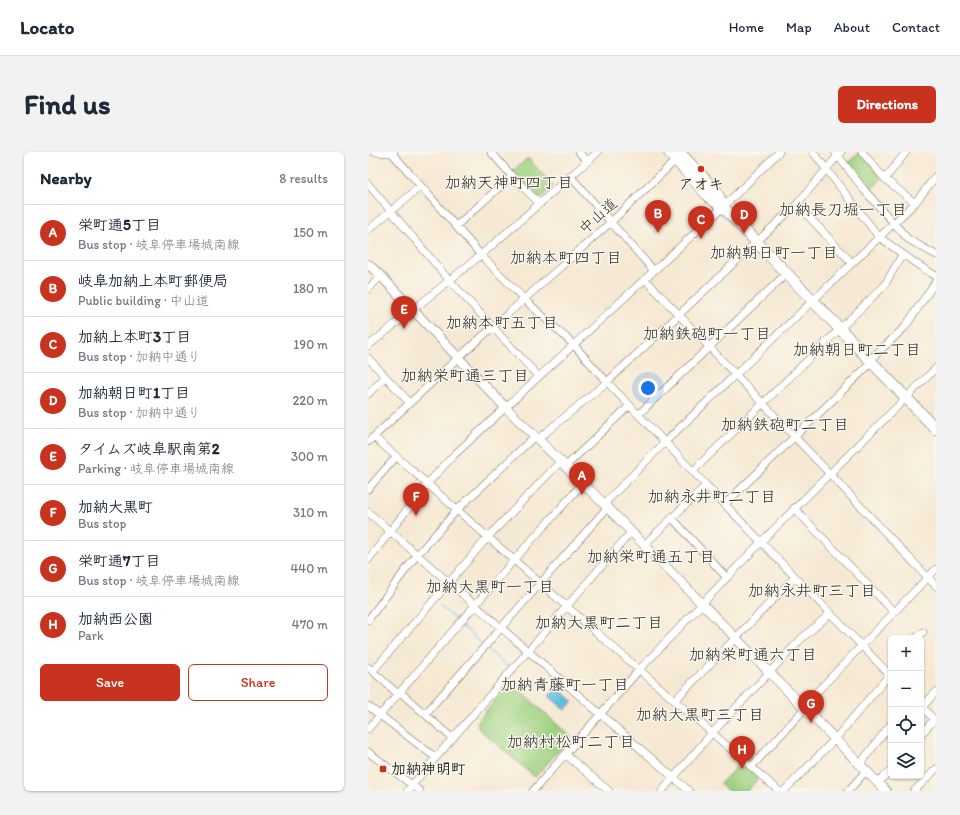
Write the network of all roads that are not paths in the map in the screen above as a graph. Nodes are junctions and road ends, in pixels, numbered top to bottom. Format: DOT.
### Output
graph roads {
  1 [pos="374,152"];
  2 [pos="393,152"];
  3 [pos="491,152"];
  4 [pos="579,152"];
  5 [pos="598,152"];
  6 [pos="779,152"];
  7 [pos="813,152"];
  8 [pos="862,152"];
  9 [pos="906,152"];
  10 [pos="838,153"];
  11 [pos="678,154"];
  12 [pos="587,162"];
  13 [pos="826,169"];
  14 [pos="512,176"];
  15 [pos="570,176"];
  16 [pos="936,176"];
  17 [pos="885,180"];
  18 [pos="368,184"];
  19 [pos="421,186"];
  20 [pos="915,202"];
  21 [pos="540,204"];
  22 [pos="797,204"];
  23 [pos="723,207"];
  24 [pos="391,212"];
  25 [pos="611,222"];
  26 [pos="893,224"];
  27 [pos="456,226"];
  28 [pos="368,230"];
  29 [pos="879,237"];
  30 [pos="757,242"];
  31 [pos="481,255"];
  32 [pos="902,255"];
  33 [pos="936,255"];
  34 [pos="368,259"];
  35 [pos="852,263"];
  36 [pos="368,264"];
  37 [pos="654,271"];
  38 [pos="787,273"];
  39 [pos="381,276"];
  40 [pos="936,276"];
  41 [pos="645,279"];
  42 [pos="449,280"];
  43 [pos="936,281"];
  44 [pos="368,289"];
  45 [pos="524,299"];
  46 [pos="813,300"];
  47 [pos="412,309"];
  48 [pos="678,315"];
  49 [pos="493,327"];
  50 [pos="840,329"];
  51 [pos="573,344"];
  52 [pos="368,346"];
  53 [pos="709,347"];
  54 [pos="368,358"];
  55 [pos="458,358"];
  56 [pos="871,361"];
  57 [pos="936,368"];
  58 [pos="538,376"];
  59 [pos="736,376"];
  60 [pos="385,377"];
  61 [pos="607,382"];
  62 [pos="368,394"];
  63 [pos="906,398"];
  64 [pos="410,403"];
  65 [pos="762,403"];
  66 [pos="630,405"];
  67 [pos="505,407"];
  68 [pos="639,414"];
  69 [pos="936,429"];
  70 [pos="374,437"];
  71 [pos="794,437"];
  72 [pos="536,438"];
  73 [pos="368,442"];
  74 [pos="666,442"];
  75 [pos="396,457"];
  76 [pos="563,464"];
  77 [pos="693,471"];
  78 [pos="829,474"];
  79 [pos="583,483"];
  80 [pos="427,484"];
  81 [pos="706,485"];
  82 [pos="368,489"];
  83 [pos="725,504"];
  84 [pos="606,506"];
  85 [pos="794,508"];
  86 [pos="457,510"];
  87 [pos="368,512"];
  88 [pos="672,518"];
  89 [pos="390,532"];
  90 [pos="630,532"];
  91 [pos="488,537"];
  92 [pos="761,542"];
  93 [pos="644,545"];
  94 [pos="417,555"];
  95 [pos="368,560"];
  96 [pos="514,560"];
  97 [pos="936,569"];
  98 [pos="796,577"];
  99 [pos="728,578"];
  100 [pos="928,578"];
  101 [pos="450,583"];
  102 [pos="540,583"];
  103 [pos="936,586"];
  104 [pos="702,603"];
  105 [pos="475,605"];
  106 [pos="566,606"];
  107 [pos="894,612"];
  108 [pos="830,613"];
  109 [pos="368,620"];
  110 [pos="501,628"];
  111 [pos="923,632"];
  112 [pos="920,635"];
  113 [pos="736,638"];
  114 [pos="862,646"];
  115 [pos="528,650"];
  116 [pos="370,669"];
  117 [pos="639,670"];
  118 [pos="888,670"];
  119 [pos="888,672"];
  120 [pos="770,673"];
  121 [pos="936,692"];
  122 [pos="399,693"];
  123 [pos="675,700"];
  124 [pos="924,704"];
  125 [pos="368,706"];
  126 [pos="923,707"];
  127 [pos="803,708"];
  128 [pos="425,714"];
  129 [pos="601,714"];
  130 [pos="380,715"];
  131 [pos="935,720"];
  132 [pos="368,729"];
  133 [pos="888,729"];
  134 [pos="924,731"];
  135 [pos="712,733"];
  136 [pos="452,738"];
  137 [pos="835,739"];
  138 [pos="368,752"];
  139 [pos="566,755"];
  140 [pos="435,757"];
  141 [pos="751,767"];
  142 [pos="863,767"];
  143 [pos="936,769"];
  144 [pos="888,773"];
  145 [pos="674,778"];
  146 [pos="878,783"];
  147 [pos="409,788"];
  148 [pos="420,791"];
  149 [pos="534,791"];
  150 [pos="609,791"];
  151 [pos="662,791"];
  152 [pos="689,791"];
  153 [pos="779,791"];
  154 [pos="784,791"];
  155 [pos="848,791"];
  156 [pos="886,791"];
  157 [pos="914,791"];
  1 -- 2 [label="street"];
  2 -- 19 [label="street"];
  3 -- 14 [label="street"];
  4 -- 12 [label="street"];
  5 -- 12 [label="street"];
  6 -- 23 [label="street"];
  7 -- 13 [label="street"];
  8 -- 17 [label="street"];
  9 -- 17 [label="street"];
  10 -- 13 [label="street"];
  10 -- 26 [label="street"];
  11 -- 23 [label="highway"];
  11 -- 25 [label="street, 中山道"];
  12 -- 15 [label="street"];
  13 -- 22 [label="street"];
  13 -- 29 [label="street"];
  14 -- 21 [label="street"];
  14 -- 27 [label="street"];
  15 -- 21 [label="street"];
  15 -- 25 [label="street"];
  16 -- 20 [label="street"];
  17 -- 20 [label="street"];
  18 -- 24 [label="street"];
  19 -- 24 [label="street"];
  19 -- 27 [label="street"];
  20 -- 26 [label="street"];
  21 -- 31 [label="street"];
  22 -- 30 [label="street"];
  22 -- 35 [label="street"];
  23 -- 30 [label="highway"];
  23 -- 37 [label="street"];
  24 -- 28 [label="street"];
  24 -- 42 [label="street"];
  25 -- 37 [label="street"];
  25 -- 45 [label="street, 中山道"];
  26 -- 29 [label="street"];
  26 -- 33 [label="street"];
  27 -- 31 [label="street"];
  29 -- 32 [label="street"];
  29 -- 35 [label="street"];
  30 -- 38 [label="highway"];
  30 -- 48 [label="street"];
  31 -- 42 [label="street"];
  31 -- 45 [label="street"];
  32 -- 40 [label="street"];
  32 -- 50 [label="street"];
  34 -- 39 [label="main road"];
  35 -- 46 [label="street"];
  36 -- 39 [label="main road"];
  37 -- 41 [label="street"];
  38 -- 46 [label="highway"];
  38 -- 53 [label="street"];
  39 -- 44 [label="street"];
  39 -- 47 [label="main road"];
  41 -- 48 [label="street"];
  41 -- 51 [label="street"];
  42 -- 47 [label="street"];
  42 -- 49 [label="street"];
  43 -- 56 [label="street"];
  45 -- 49 [label="street, 中山道"];
  45 -- 51 [label="street"];
  46 -- 50 [label="highway"];
  46 -- 59 [label="street"];
  47 -- 52 [label="street"];
  47 -- 55 [label="main road"];
  48 -- 53 [label="street"];
  48 -- 61 [label="street"];
  49 -- 55 [label="street, 中山道"];
  49 -- 58 [label="street"];
  50 -- 56 [label="highway"];
  50 -- 65 [label="street"];
  51 -- 58 [label="street"];
  51 -- 61 [label="street"];
  53 -- 59 [label="street"];
  53 -- 68 [label="street"];
  54 -- 60 [label="street"];
  55 -- 64 [label="street, 中山道"];
  55 -- 67 [label="main road"];
  56 -- 63 [label="highway"];
  56 -- 71 [label="street"];
  57 -- 63 [label="street"];
  58 -- 67 [label="street"];
  59 -- 65 [label="street"];
  59 -- 74 [label="street"];
  60 -- 62 [label="street"];
  60 -- 64 [label="street"];
  61 -- 66 [label="street"];
  61 -- 72 [label="street"];
  63 -- 69 [label="highway"];
  63 -- 78 [label="street"];
  64 -- 70 [label="street, 中山道"];
  65 -- 71 [label="street"];
  65 -- 77 [label="street"];
  66 -- 68 [label="street"];
  66 -- 76 [label="street"];
  67 -- 72 [label="main road"];
  67 -- 80 [label="street"];
  68 -- 74 [label="street"];
  70 -- 73 [label="street, 中山道"];
  70 -- 75 [label="street"];
  71 -- 78 [label="street"];
  71 -- 83 [label="street"];
  72 -- 76 [label="main road"];
  72 -- 86 [label="street"];
  74 -- 77 [label="street"];
  74 -- 84 [label="street"];
  75 -- 80 [label="street"];
  75 -- 82 [label="street"];
  76 -- 79 [label="main road"];
  76 -- 91 [label="street"];
  77 -- 81 [label="street"];
  78 -- 85 [label="street"];
  78 -- 100 [label="street"];
  79 -- 84 [label="main road"];
  79 -- 96 [label="street"];
  80 -- 86 [label="street"];
  80 -- 89 [label="street"];
  81 -- 83 [label="street"];
  81 -- 88 [label="street"];
  83 -- 92 [label="street"];
  84 -- 90 [label="main road"];
  84 -- 102 [label="street"];
  85 -- 92 [label="street"];
  85 -- 107 [label="street"];
  86 -- 91 [label="street"];
  86 -- 94 [label="street"];
  87 -- 89 [label="street"];
  88 -- 93 [label="street"];
  88 -- 99 [label="street"];
  89 -- 94 [label="street"];
  89 -- 95 [label="street"];
  90 -- 93 [label="main road"];
  90 -- 106 [label="street"];
  91 -- 96 [label="street"];
  91 -- 101 [label="street"];
  92 -- 98 [label="street"];
  92 -- 99 [label="street"];
  93 -- 104 [label="main road"];
  94 -- 101 [label="street"];
  94 -- 109 [label="street"];
  96 -- 102 [label="street"];
  96 -- 105 [label="street"];
  97 -- 100 [label="street"];
  98 -- 108 [label="street"];
  98 -- 113 [label="street"];
  99 -- 104 [label="street"];
  100 -- 103 [label="street"];
  100 -- 107 [label="street"];
  101 -- 105 [label="street"];
  101 -- 116 [label="street"];
  102 -- 106 [label="street"];
  102 -- 110 [label="street"];
  104 -- 113 [label="main road"];
  104 -- 117 [label="street"];
  105 -- 110 [label="street"];
  105 -- 122 [label="street"];
  106 -- 115 [label="street"];
  106 -- 117 [label="street"];
  107 -- 114 [label="street"];
  108 -- 114 [label="street"];
  108 -- 120 [label="street"];
  110 -- 115 [label="street"];
  110 -- 128 [label="street"];
  111 -- 112 [label="street"];
  113 -- 120 [label="main road"];
  113 -- 123 [label="street"];
  114 -- 118 [label="street"];
  114 -- 127 [label="street"];
  115 -- 129 [label="street"];
  115 -- 136 [label="street"];
  116 -- 122 [label="street"];
  117 -- 123 [label="street"];
  117 -- 129 [label="street"];
  119 -- 137 [label="street"];
  120 -- 127 [label="main road"];
  120 -- 135 [label="street"];
  121 -- 124 [label="street"];
  122 -- 128 [label="street"];
  122 -- 130 [label="street"];
  123 -- 135 [label="street"];
  125 -- 130 [label="street"];
  126 -- 131 [label="street"];
  127 -- 137 [label="main road"];
  127 -- 141 [label="street"];
  128 -- 136 [label="street"];
  129 -- 139 [label="street"];
  129 -- 145 [label="street"];
  130 -- 132 [label="street"];
  130 -- 140 [label="street"];
  131 -- 134 [label="street"];
  133 -- 142 [label="street"];
  135 -- 141 [label="street"];
  135 -- 145 [label="street"];
  136 -- 140 [label="street"];
  137 -- 142 [label="main road"];
  137 -- 154 [label="street"];
  138 -- 147 [label="street"];
  139 -- 149 [label="street"];
  139 -- 150 [label="street"];
  140 -- 147 [label="street"];
  141 -- 153 [label="street"];
  142 -- 146 [label="main road"];
  142 -- 155 [label="street"];
  143 -- 157 [label="street"];
  144 -- 146 [label="street"];
  145 -- 151 [label="street"];
  145 -- 152 [label="street"];
  146 -- 156 [label="main road"];
  147 -- 148 [label="street"];
}
